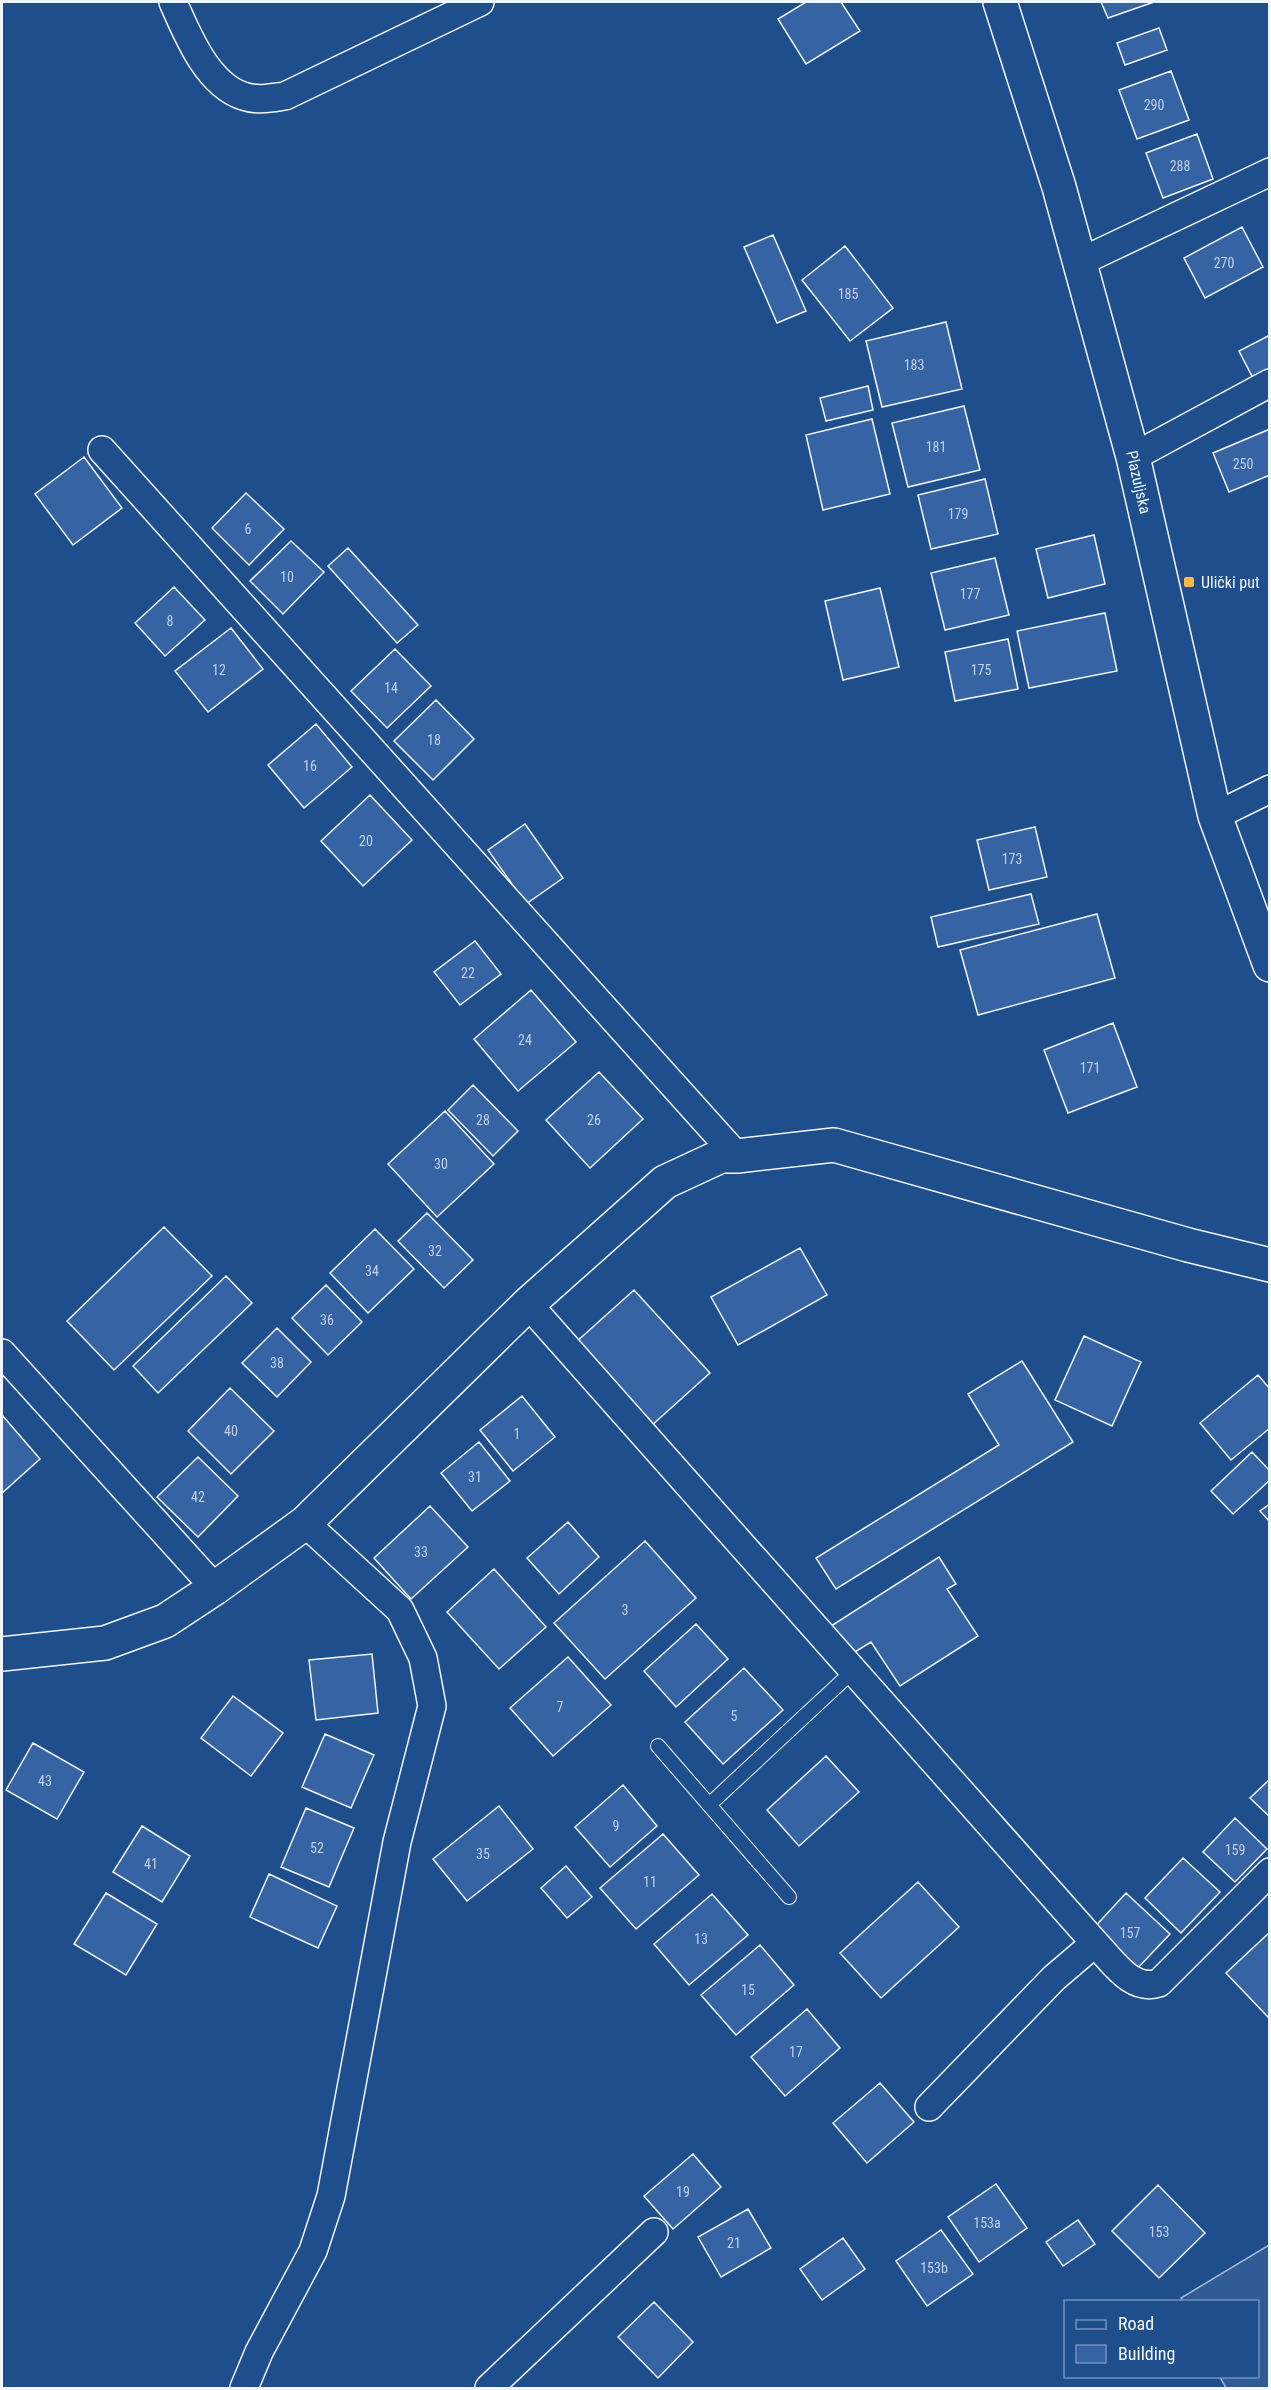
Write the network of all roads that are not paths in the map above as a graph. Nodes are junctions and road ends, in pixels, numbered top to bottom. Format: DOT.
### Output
graph roads {
  1 [pos="173,2"];
  2 [pos="480,2"];
  3 [pos="999,2"];
  4 [pos="1269,172"];
  5 [pos="1080,262"];
  6 [pos="1269,383"];
  7 [pos="102,450"];
  8 [pos="1133,457"];
  9 [pos="1269,789"];
  10 [pos="1215,816"];
  11 [pos="1269,965"];
  12 [pos="737,1156"];
  13 [pos="1269,1265"];
  14 [pos="528,1304"];
  15 [pos="2,1353"];
  16 [pos="305,1523"];
  17 [pos="215,1588"];
  18 [pos="2,1654"];
  19 [pos="853,1671"];
  20 [pos="658,1746"];
  21 [pos="709,1805"];
  22 [pos="1269,1872"];
  23 [pos="789,1898"];
  24 [pos="1095,1943"];
  25 [pos="929,2107"];
  26 [pos="654,2232"];
  27 [pos="244,2388"];
  28 [pos="489,2388"];
  1 -- 2 [label="street"];
  3 -- 5 [label="street, Plazuljska"];
  4 -- 5 [label="street"];
  5 -- 8 [label="street, Plazuljska"];
  6 -- 8 [label="street"];
  7 -- 12 [label="street"];
  8 -- 10 [label="street, Plazuljska"];
  9 -- 10 [label="street"];
  10 -- 11 [label="street, Plazuljska"];
  12 -- 13 [label="street"];
  12 -- 14 [label="street"];
  14 -- 16 [label="street"];
  14 -- 19 [label="street"];
  15 -- 17 [label="street"];
  16 -- 17 [label="street"];
  16 -- 27 [label="street"];
  17 -- 18 [label="street"];
  19 -- 21 [label="lane"];
  19 -- 24 [label="street"];
  20 -- 21 [label="lane"];
  21 -- 23 [label="lane"];
  22 -- 24 [label="street"];
  24 -- 25 [label="street"];
  26 -- 28 [label="street"];
}
